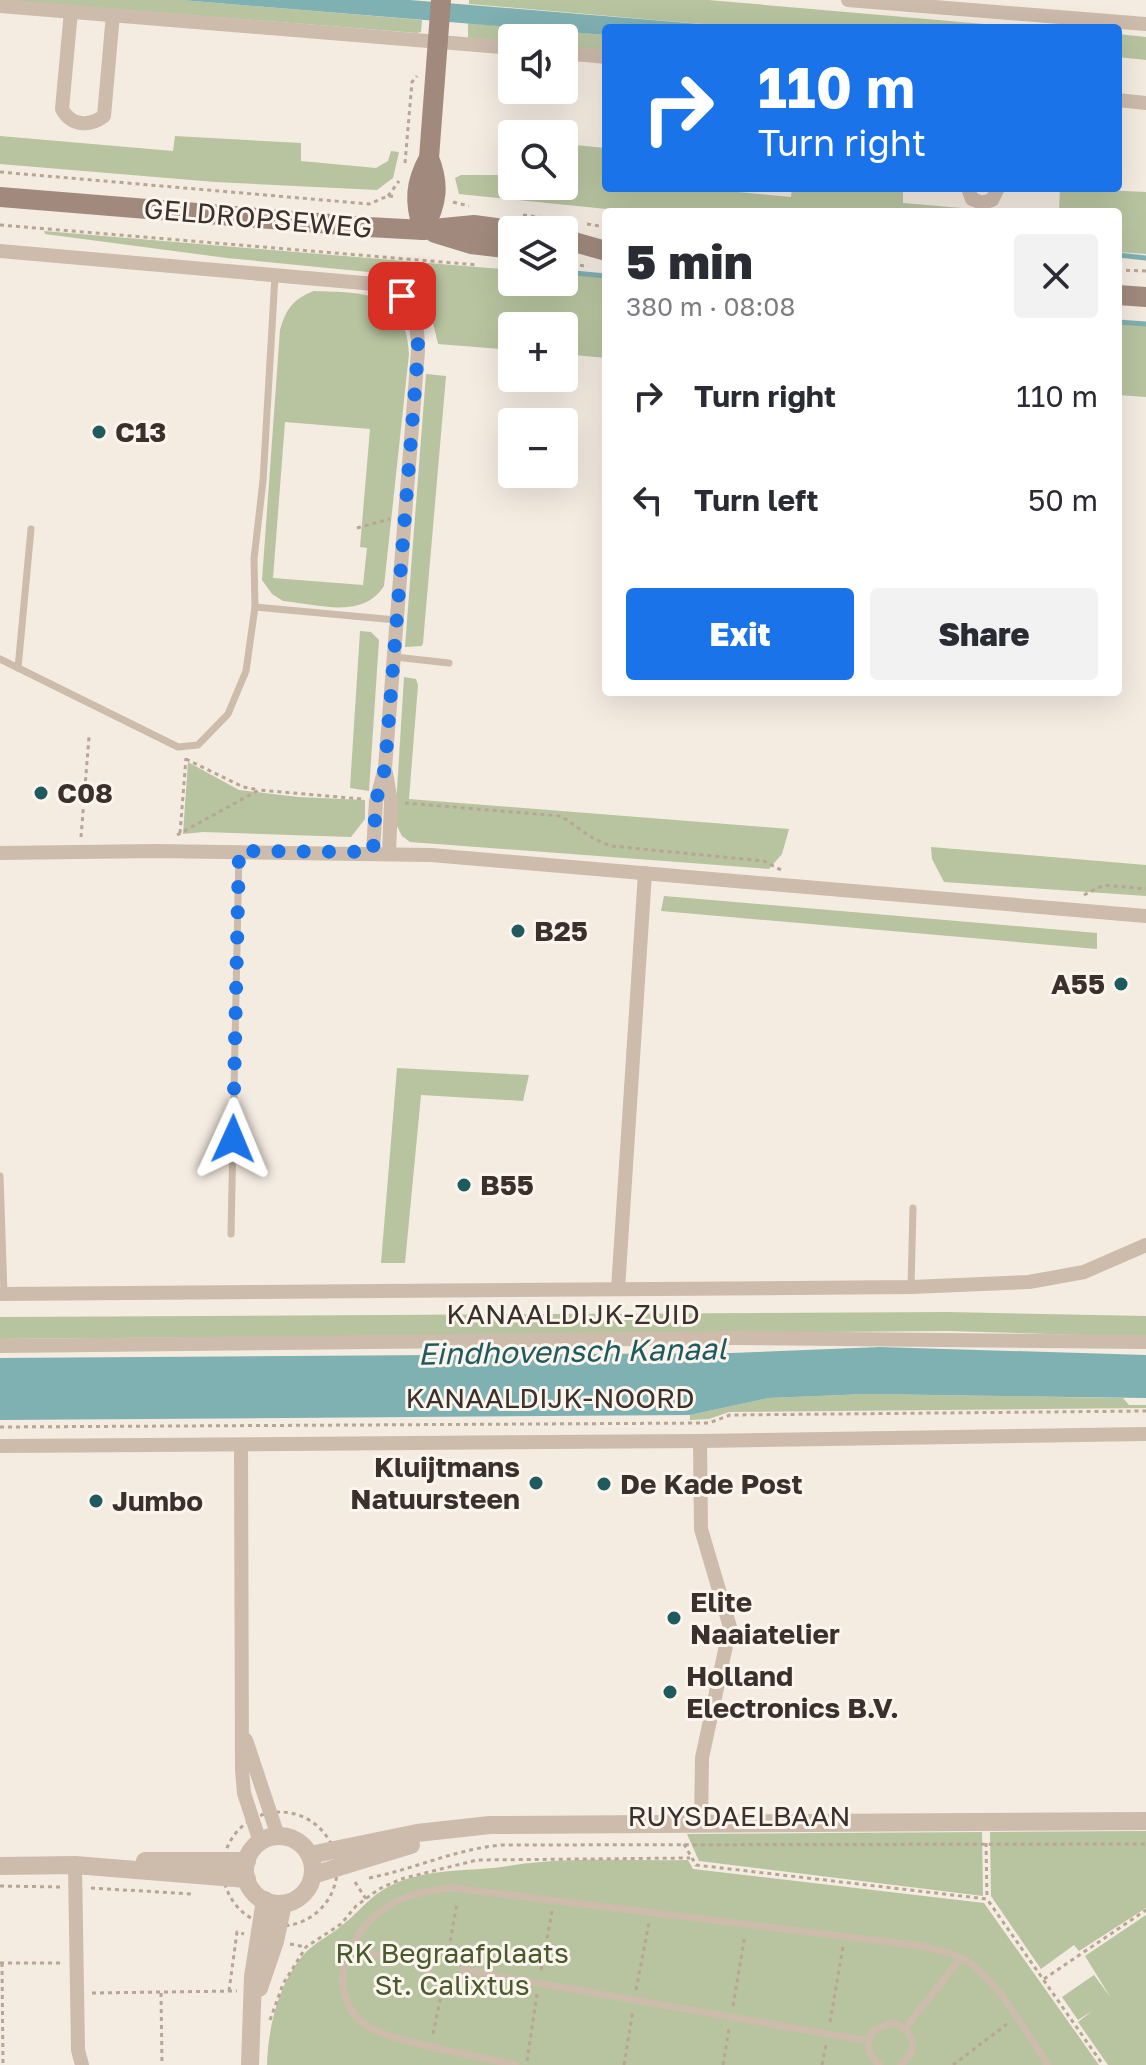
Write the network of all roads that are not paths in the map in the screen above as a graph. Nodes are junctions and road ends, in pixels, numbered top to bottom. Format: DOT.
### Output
graph roads {
  1 [pos="441,0"];
  2 [pos="848,0"];
  3 [pos="1059,0"];
  4 [pos="913,3"];
  5 [pos="0,6"];
  6 [pos="71,11"];
  7 [pos="113,14"];
  8 [pos="1058,17"];
  9 [pos="995,21"];
  10 [pos="1146,24"];
  11 [pos="438,41"];
  12 [pos="498,47"];
  13 [pos="578,54"];
  14 [pos="602,57"];
  15 [pos="1122,100"];
  16 [pos="1146,103"];
  17 [pos="969,192"];
  18 [pos="996,192"];
  19 [pos="0,197"];
  20 [pos="498,228"];
  21 [pos="423,230"];
  22 [pos="578,246"];
  23 [pos="498,247"];
  24 [pos="0,251"];
  25 [pos="578,255"];
  26 [pos="601,257"];
  27 [pos="275,275"];
  28 [pos="1122,295"];
  29 [pos="1146,297"];
  30 [pos="31,529"];
  31 [pos="255,607"];
  32 [pos="398,620"];
  33 [pos="395,657"];
  34 [pos="0,659"];
  35 [pos="449,663"];
  36 [pos="18,668"];
  37 [pos="384,802"];
  38 [pos="239,851"];
  39 [pos="373,852"];
  40 [pos="0,853"];
  41 [pos="389,853"];
  42 [pos="645,873"];
  43 [pos="1146,916"];
  44 [pos="0,1176"];
  45 [pos="913,1208"];
  46 [pos="231,1234"];
  47 [pos="1146,1245"];
  48 [pos="911,1287"];
  49 [pos="618,1289"];
  50 [pos="2,1294"];
  51 [pos="1146,1342"];
  52 [pos="0,1346"];
  53 [pos="1146,1434"];
  54 [pos="700,1441"];
  55 [pos="241,1445"];
  56 [pos="0,1446"];
  57 [pos="730,1627"];
  58 [pos="1146,1821"];
  59 [pos="701,1824"];
  60 [pos="455,1829"];
  61 [pos="269,1839"];
  62 [pos="310,1855"];
  63 [pos="75,1865"];
  64 [pos="0,1866"];
  65 [pos="247,1870"];
  66 [pos="313,1875"];
  67 [pos="274,1902"];
  68 [pos="349,1949"];
  69 [pos="961,1958"];
  70 [pos="427,1964"];
  71 [pos="464,1970"];
  72 [pos="905,2028"];
  73 [pos="868,2041"];
  74 [pos="877,2064"];
  75 [pos="904,2064"];
  76 [pos="82,2065"];
  77 [pos="250,2065"];
  78 [pos="516,2065"];
  79 [pos="1048,2065"];
  1 -- 11 [label="main road"];
  2 -- 4 [label="street"];
  3 -- 8 [label="street"];
  4 -- 9 [label="street"];
  5 -- 6 [label="street"];
  6 -- 7 [label="street"];
  6 -- 7 [label="street"];
  7 -- 11 [label="street"];
  8 -- 9 [label="street"];
  8 -- 10 [label="street"];
  11 -- 12 [label="street"];
  11 -- 21 [label="main road"];
  13 -- 14 [label="street"];
  15 -- 16 [label="street"];
  17 -- 18 [label="street"];
  19 -- 21 [label="main road, GELDROPSEWEG"];
  20 -- 21 [label="main road, GELDROPSEWEG"];
  21 -- 23 [label="main road, GELDROPSEWEG"];
  22 -- 26 [label="main road"];
  24 -- 27 [label="street"];
  25 -- 26 [label="main road"];
  27 -- 31 [label="lane"];
  27 -- 32 [label="street"];
  28 -- 29 [label="main road"];
  30 -- 36 [label="lane"];
  31 -- 32 [label="lane"];
  31 -- 36 [label="lane"];
  32 -- 33 [label="street"];
  33 -- 35 [label="lane"];
  33 -- 37 [label="street"];
  34 -- 36 [label="lane"];
  37 -- 39 [label="street"];
  37 -- 41 [label="street"];
  38 -- 39 [label="street"];
  38 -- 40 [label="street"];
  38 -- 46 [label="lane"];
  39 -- 41 [label="street"];
  41 -- 42 [label="street"];
  42 -- 43 [label="street"];
  42 -- 49 [label="street"];
  44 -- 50 [label="lane"];
  45 -- 48 [label="lane"];
  47 -- 48 [label="street"];
  48 -- 49 [label="street"];
  49 -- 50 [label="street"];
  51 -- 52 [label="street, KANAALDIJK-ZUID"];
  53 -- 54 [label="street, KANAALDIJK-NOORD"];
  54 -- 55 [label="street, KANAALDIJK-NOORD"];
  54 -- 57 [label="street, KANAALDIJK-NOORD"];
  55 -- 56 [label="street, KANAALDIJK-NOORD"];
  55 -- 61 [label="street"];
  57 -- 59 [label="street, RUYSDAELBAAN"];
  58 -- 59 [label="street, RUYSDAELBAAN"];
  59 -- 60 [label="street, RUYSDAELBAAN"];
  60 -- 62 [label="street, RUYSDAELBAAN"];
  60 -- 66 [label="street, RUYSDAELBAAN"];
  61 -- 62 [label="street"];
  61 -- 65 [label="street"];
  62 -- 66 [label="street"];
  63 -- 64 [label="street"];
  63 -- 65 [label="street"];
  63 -- 76 [label="street"];
  65 -- 67 [label="street"];
  66 -- 67 [label="street"];
  67 -- 77 [label="street"];
  68 -- 69 [label="lane"];
  68 -- 70 [label="lane"];
  68 -- 78 [label="lane"];
  69 -- 72 [label="lane"];
  69 -- 79 [label="lane"];
  70 -- 71 [label="lane"];
  70 -- 71 [label="lane"];
  71 -- 73 [label="lane"];
  72 -- 73 [label="lane"];
  72 -- 75 [label="lane"];
  73 -- 74 [label="lane"];
}
